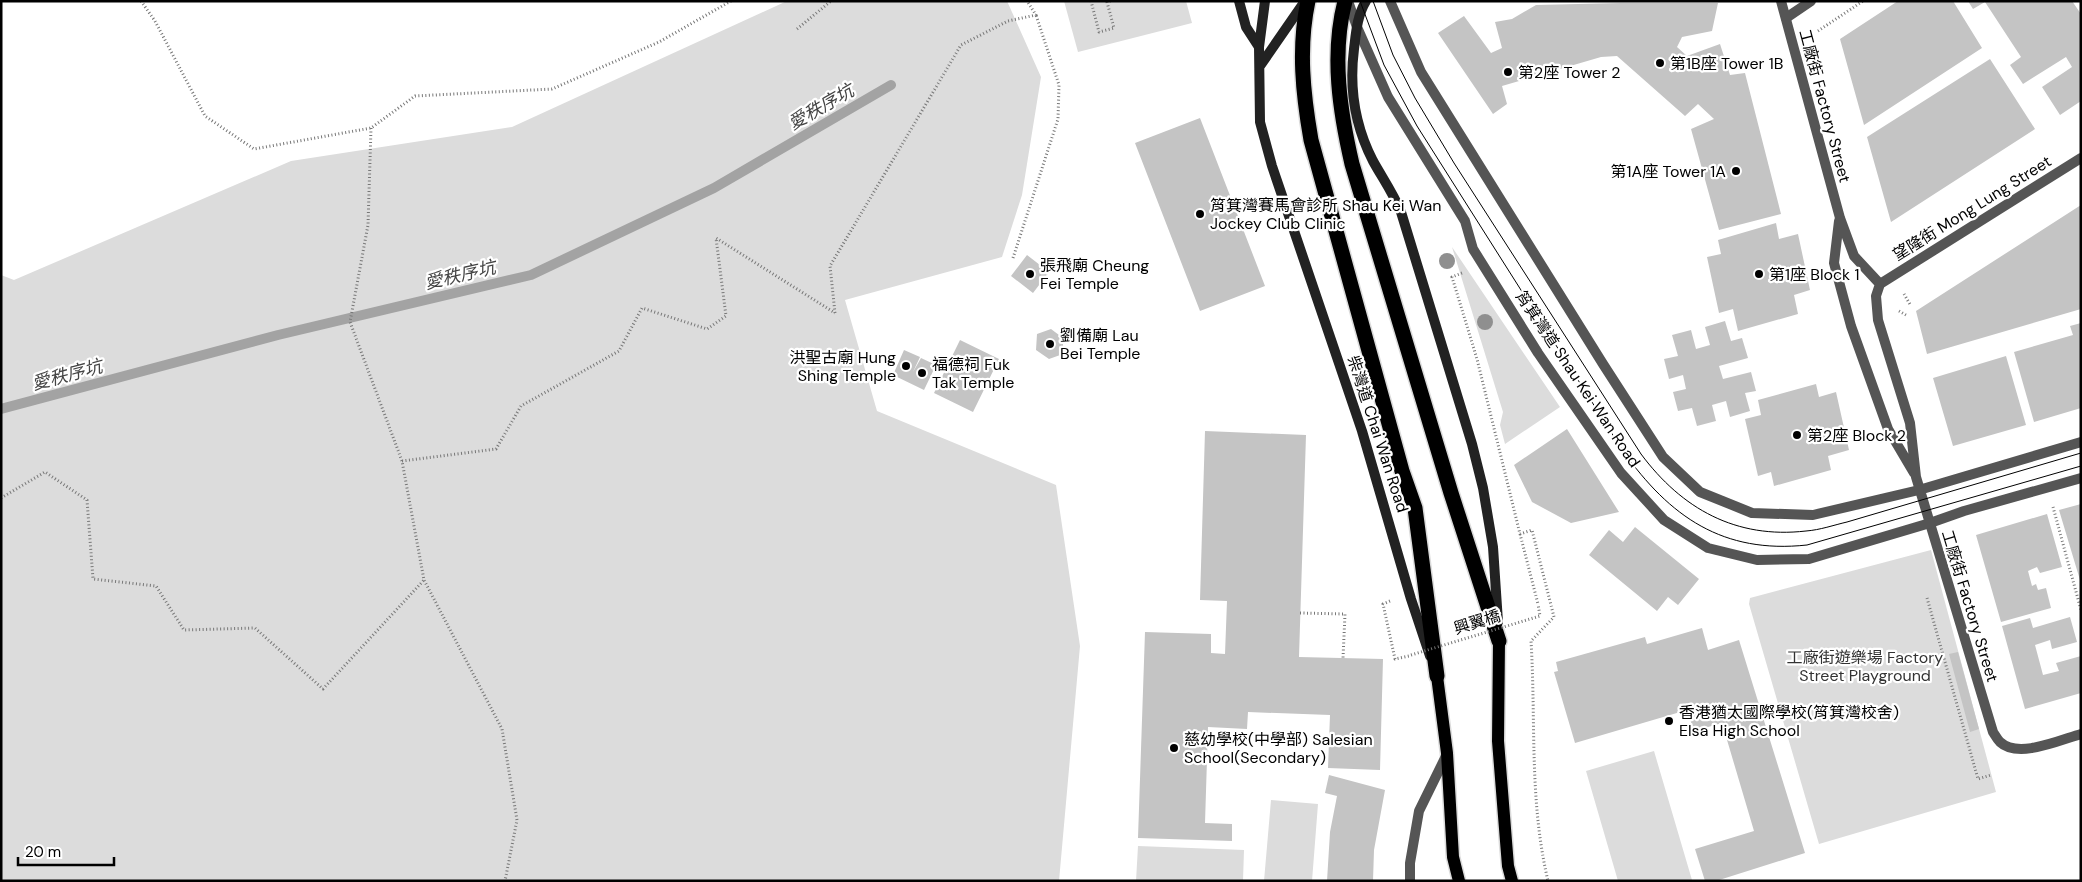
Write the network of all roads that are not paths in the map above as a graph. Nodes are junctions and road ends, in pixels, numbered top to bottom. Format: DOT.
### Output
graph roads {
  1 [pos="1239,1"];
  2 [pos="1265,1"];
  3 [pos="1307,1"];
  4 [pos="1346,1"];
  5 [pos="1366,1"];
  6 [pos="1390,1"];
  7 [pos="1781,1"];
  8 [pos="1811,1"];
  9 [pos="1786,18"];
  10 [pos="1357,27"];
  11 [pos="1259,47"];
  12 [pos="1260,66"];
  13 [pos="2081,158"];
  14 [pos="1840,218"];
  15 [pos="1880,284"];
  16 [pos="2081,442"];
  17 [pos="1916,477"];
  18 [pos="2081,478"];
  19 [pos="1919,490"];
  20 [pos="1926,524"];
  21 [pos="1499,641"];
  22 [pos="1437,676"];
  23 [pos="2081,734"];
  24 [pos="1447,753"];
  25 [pos="1410,881"];
  26 [pos="1459,881"];
  27 [pos="1512,881"];
  1 -- 11 [label="main road"];
  2 -- 11 [label="main road, 柴灣道 Chai Wan Road"];
  3 -- 12 [label="main road"];
  3 -- 22 [label="highway"];
  4 -- 10 [label="street, 筲箕灣道 Shau Kei Wan Road"];
  4 -- 21 [label="highway"];
  5 -- 10 [label="main road"];
  6 -- 19 [label="street, 筲箕灣道 Shau Kei Wan Road"];
  7 -- 9 [label="street, 工廠街 Factory Street"];
  8 -- 9 [label="street"];
  9 -- 14 [label="street, 工廠街 Factory Street"];
  10 -- 20 [label="street, 筲箕灣道 Shau Kei Wan Road"];
  10 -- 21 [label="main road"];
  11 -- 12 [label="main road, 柴灣道 Chai Wan Road"];
  12 -- 22 [label="main road, 柴灣道 Chai Wan Road"];
  13 -- 15 [label="street, 望隆街 Mong Lung Street"];
  14 -- 15 [label="street, 工廠街 Factory Street"];
  14 -- 17 [label="street, 工廠街 Factory Street"];
  15 -- 17 [label="street, 工廠街 Factory Street"];
  16 -- 19 [label="street, 筲箕灣道 Shau Kei Wan Road"];
  17 -- 19 [label="street, 工廠街 Factory Street"];
  18 -- 20 [label="street, 筲箕灣道 Shau Kei Wan Road"];
  19 -- 20 [label="street, 工廠街 Factory Street"];
  20 -- 23 [label="street, 工廠街 Factory Street"];
  21 -- 27 [label="main road"];
  22 -- 24 [label="main road, 柴灣道 Chai Wan Road"];
  24 -- 25 [label="street"];
  24 -- 26 [label="main road, 柴灣道 Chai Wan Road"];
}
